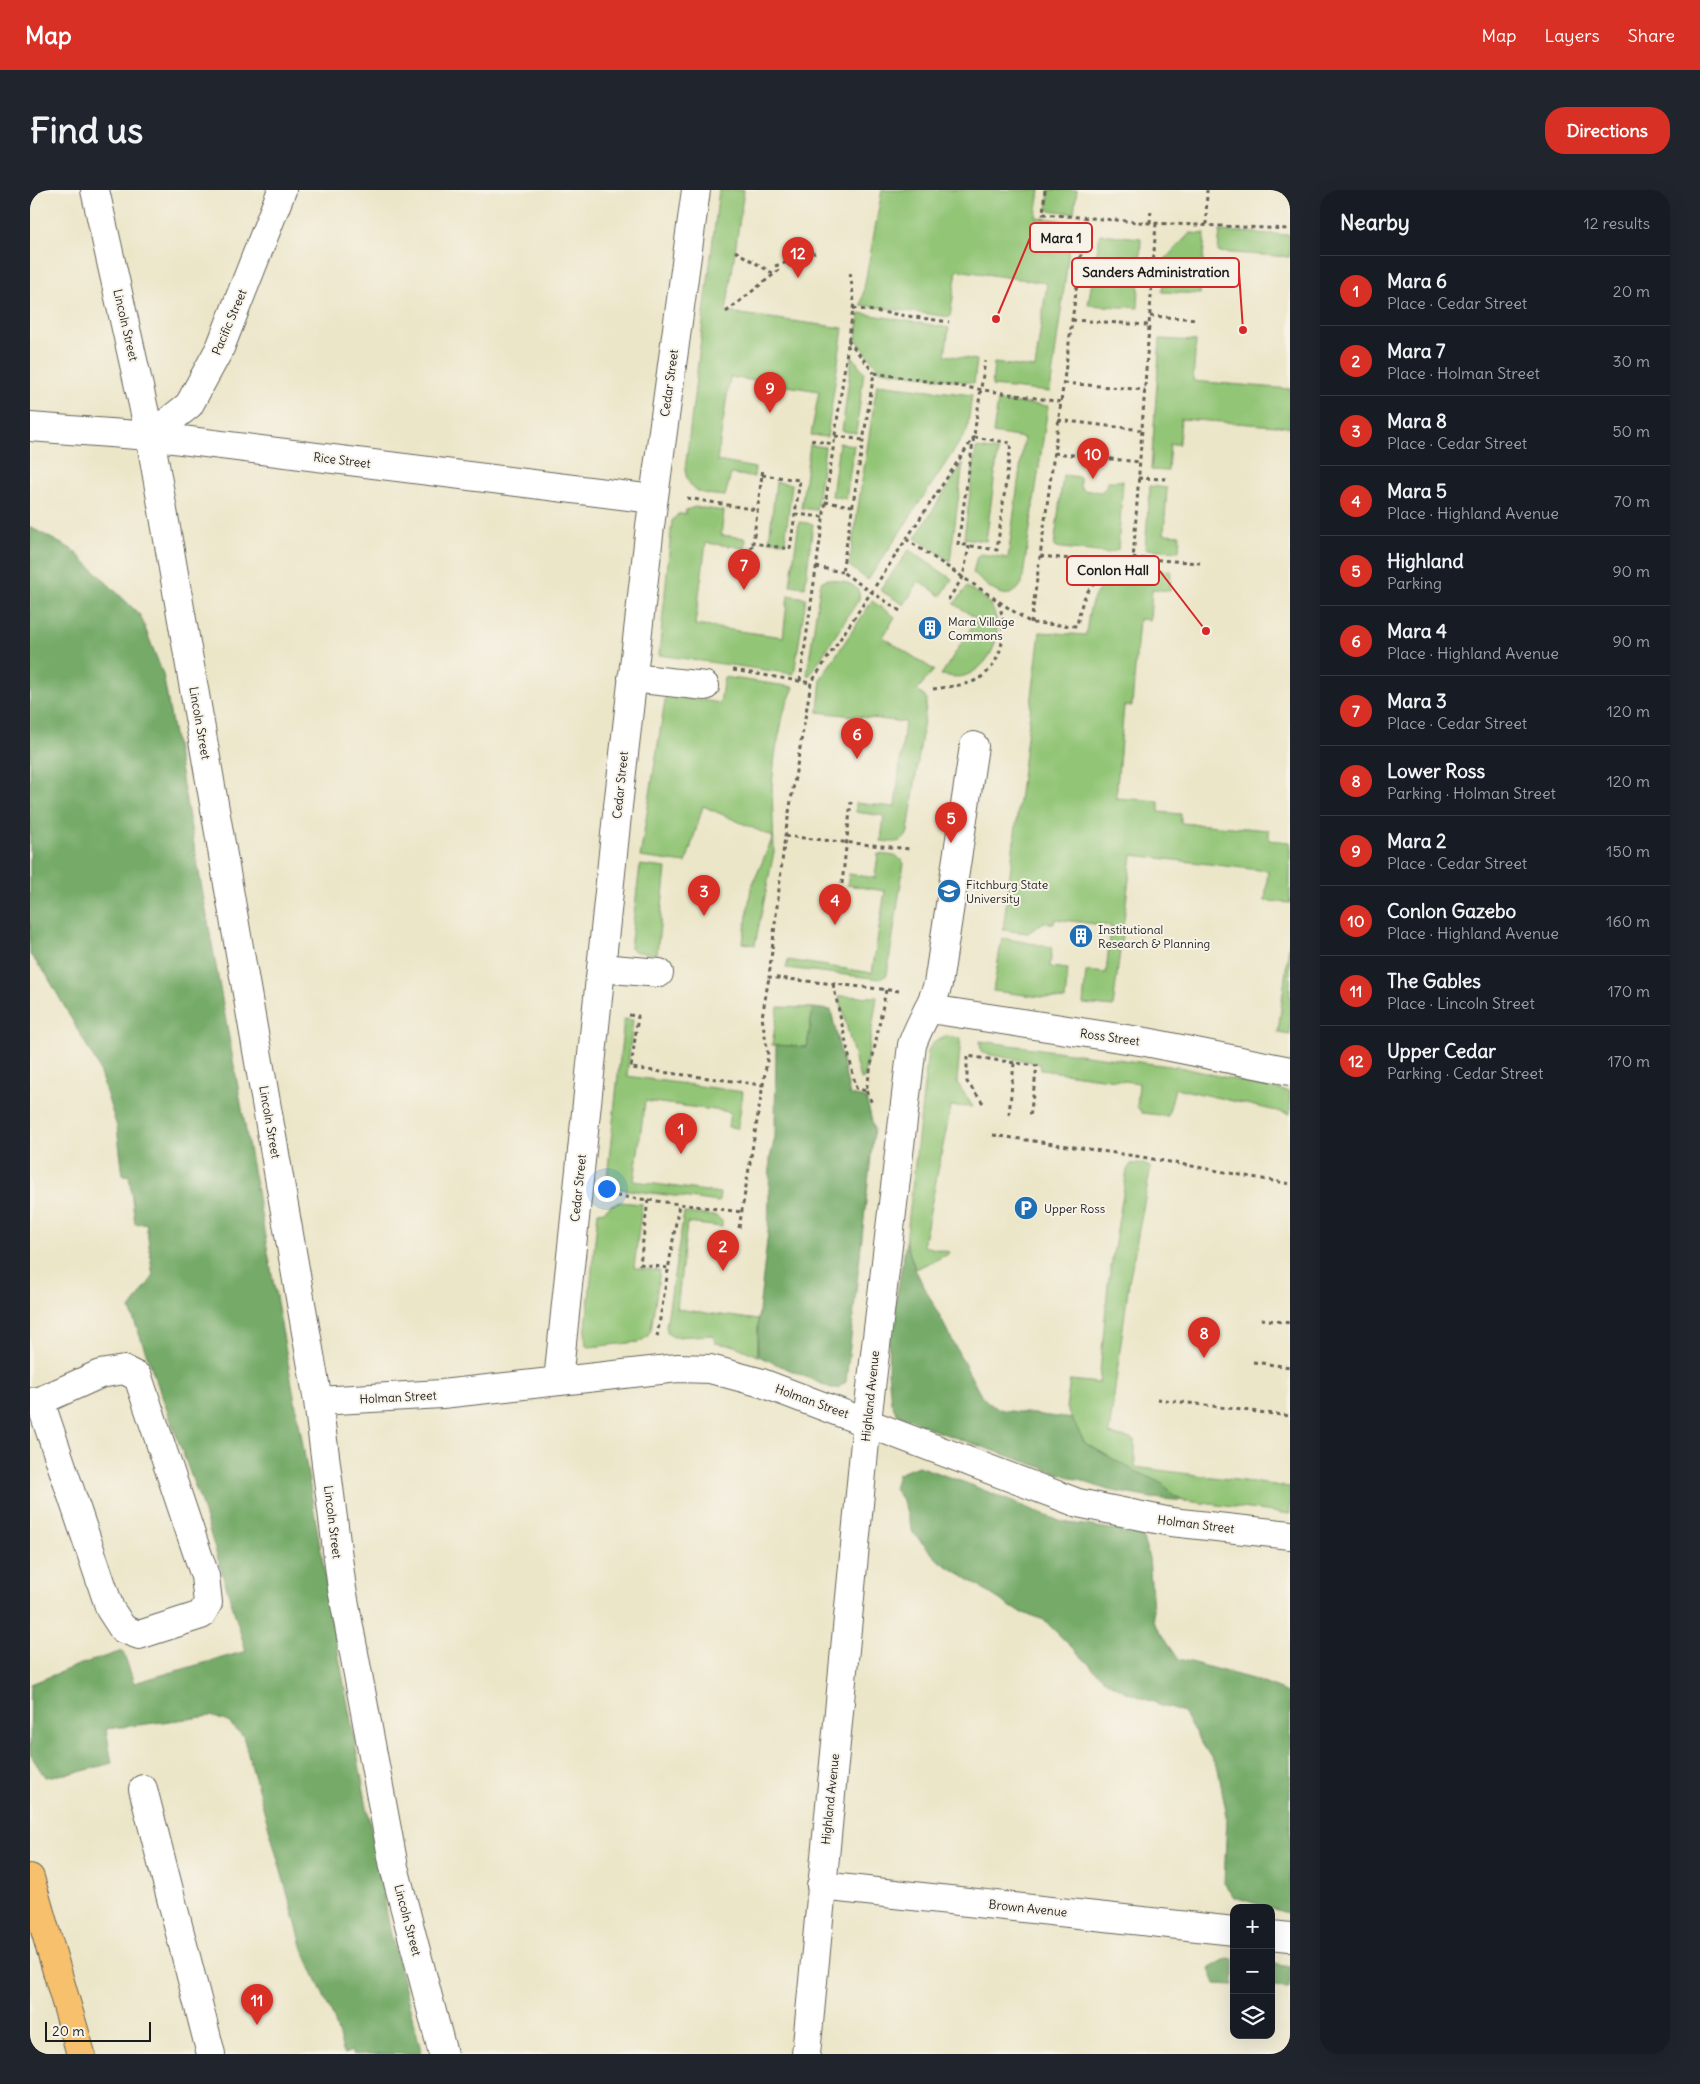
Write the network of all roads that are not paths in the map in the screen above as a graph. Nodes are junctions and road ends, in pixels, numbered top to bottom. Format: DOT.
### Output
graph roads {
  1 [pos="95,190"];
  2 [pos="282,190"];
  3 [pos="696,190"];
  4 [pos="30,427"];
  5 [pos="150,436"];
  6 [pos="654,496"];
  7 [pos="632,678"];
  8 [pos="715,678"];
  9 [pos="974,746"];
  10 [pos="600,968"];
  11 [pos="659,973"];
  12 [pos="930,1009"];
  13 [pos="1290,1071"];
  14 [pos="558,1381"];
  15 [pos="35,1401"];
  16 [pos="318,1401"];
  17 [pos="866,1421"];
  18 [pos="1290,1534"];
  19 [pos="143,1789"];
  20 [pos="30,1878"];
  21 [pos="822,1886"];
  22 [pos="1230,1930"];
  23 [pos="1275,1935"];
  24 [pos="1290,1937"];
  25 [pos="81,2054"];
  26 [pos="211,2054"];
  27 [pos="443,2054"];
  28 [pos="806,2054"];
  1 -- 5 [label="street, Lincoln Street"];
  2 -- 5 [label="street, Pacific Street"];
  3 -- 6 [label="street, Cedar Street"];
  4 -- 5 [label="street, Rice Street"];
  5 -- 6 [label="street, Rice Street"];
  5 -- 16 [label="street, Lincoln Street"];
  6 -- 7 [label="street, Cedar Street"];
  7 -- 8 [label="street"];
  7 -- 10 [label="street, Cedar Street"];
  9 -- 12 [label="street, Highland Avenue"];
  10 -- 11 [label="street"];
  10 -- 14 [label="street, Cedar Street"];
  12 -- 13 [label="street, Ross Street"];
  12 -- 17 [label="street, Highland Avenue"];
  14 -- 16 [label="street, Holman Street"];
  14 -- 17 [label="street, Holman Street"];
  15 -- 15 [label="street"];
  16 -- 27 [label="street, Lincoln Street"];
  17 -- 18 [label="street, Holman Street"];
  17 -- 21 [label="street, Highland Avenue"];
  19 -- 26 [label="street"];
  20 -- 25 [label="main road"];
  21 -- 22 [label="street, Brown Avenue"];
  21 -- 28 [label="street, Highland Avenue"];
  23 -- 24 [label="street"];
}
